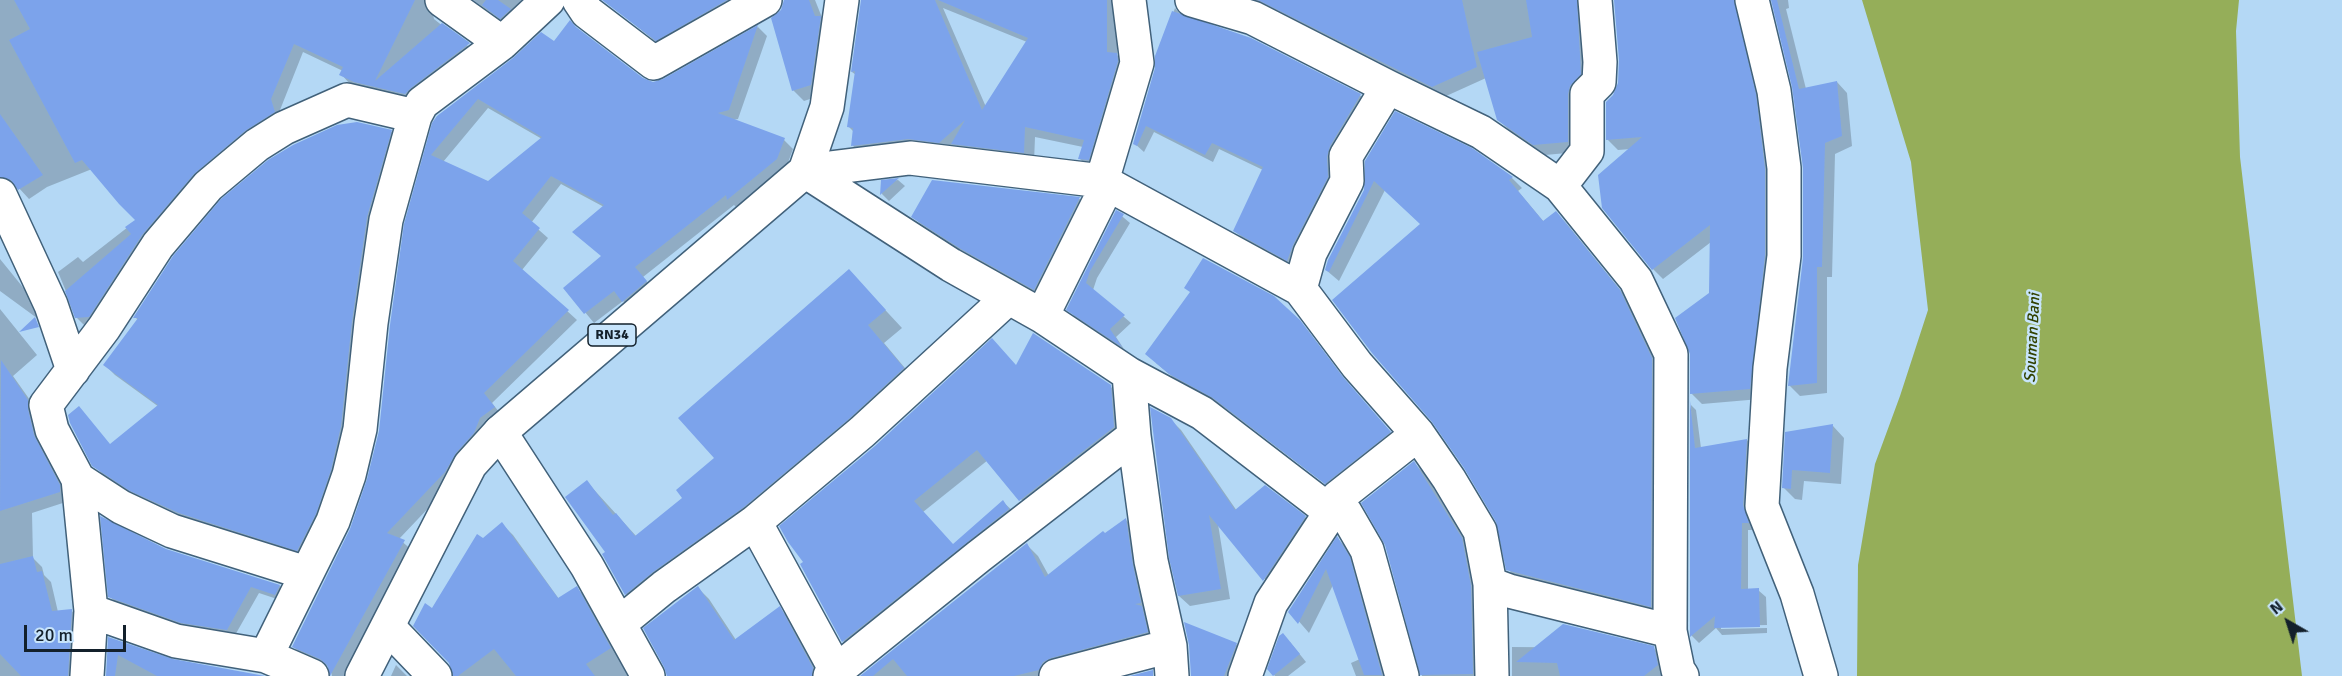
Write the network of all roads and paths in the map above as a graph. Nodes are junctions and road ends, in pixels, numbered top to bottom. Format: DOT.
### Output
graph roads {
  1 [pos="442,0"];
  2 [pos="548,0"];
  3 [pos="579,0"];
  4 [pos="765,0"];
  5 [pos="842,0"];
  6 [pos="1129,0"];
  7 [pos="1192,0"];
  8 [pos="1595,0"];
  9 [pos="1752,0"];
  10 [pos="1261,9"];
  11 [pos="502,43"];
  12 [pos="1388,87"];
  13 [pos="415,116"];
  14 [pos="804,171"];
  15 [pos="1105,183"];
  16 [pos="1560,186"];
  17 [pos="0,195"];
  18 [pos="1300,289"];
  19 [pos="1008,298"];
  20 [pos="1042,316"];
  21 [pos="73,370"];
  22 [pos="1129,374"];
  23 [pos="500,432"];
  24 [pos="1418,434"];
  25 [pos="1134,436"];
  26 [pos="78,479"];
  27 [pos="1331,512"];
  28 [pos="755,522"];
  29 [pos="306,573"];
  30 [pos="1490,584"];
  31 [pos="91,611"];
  32 [pos="620,623"];
  33 [pos="388,627"];
  34 [pos="1670,631"];
  35 [pos="266,656"];
  36 [pos="1171,661"];
  37 [pos="835,674"];
  38 [pos="1068,674"];
  39 [pos="87,676"];
  40 [pos="312,676"];
  41 [pos="362,676"];
  42 [pos="435,676"];
  43 [pos="648,676"];
  44 [pos="1245,676"];
  45 [pos="1402,676"];
  46 [pos="1492,676"];
  47 [pos="1682,676"];
  48 [pos="1821,676"];
  1 -- 11 [label="street"];
  2 -- 11 [label="street"];
  3 -- 4 [label="street"];
  5 -- 14 [label="street, RN34"];
  6 -- 15 [label="street"];
  7 -- 10 [label="street"];
  8 -- 16 [label="street"];
  9 -- 48 [label="street"];
  10 -- 12 [label="street"];
  11 -- 13 [label="street"];
  12 -- 16 [label="street"];
  12 -- 18 [label="street"];
  13 -- 21 [label="street"];
  13 -- 29 [label="street"];
  14 -- 15 [label="street"];
  14 -- 19 [label="street"];
  14 -- 23 [label="street, RN34"];
  15 -- 18 [label="street"];
  15 -- 20 [label="street"];
  16 -- 34 [label="street"];
  17 -- 21 [label="street"];
  18 -- 24 [label="street"];
  19 -- 20 [label="street"];
  19 -- 28 [label="street"];
  20 -- 22 [label="street"];
  21 -- 26 [label="street"];
  22 -- 25 [label="street"];
  22 -- 27 [label="street"];
  23 -- 32 [label="street"];
  23 -- 33 [label="street, RN34"];
  24 -- 27 [label="street"];
  24 -- 30 [label="street"];
  25 -- 36 [label="street"];
  25 -- 37 [label="street"];
  26 -- 29 [label="street"];
  26 -- 31 [label="street"];
  27 -- 44 [label="street"];
  27 -- 45 [label="street"];
  28 -- 32 [label="street"];
  28 -- 37 [label="street"];
  29 -- 35 [label="street"];
  30 -- 34 [label="street"];
  30 -- 46 [label="street"];
  31 -- 35 [label="street"];
  31 -- 39 [label="street"];
  32 -- 43 [label="street"];
  33 -- 41 [label="street, RN34"];
  33 -- 42 [label="street"];
  34 -- 47 [label="street"];
  35 -- 40 [label="street"];
  36 -- 38 [label="street"];
}
